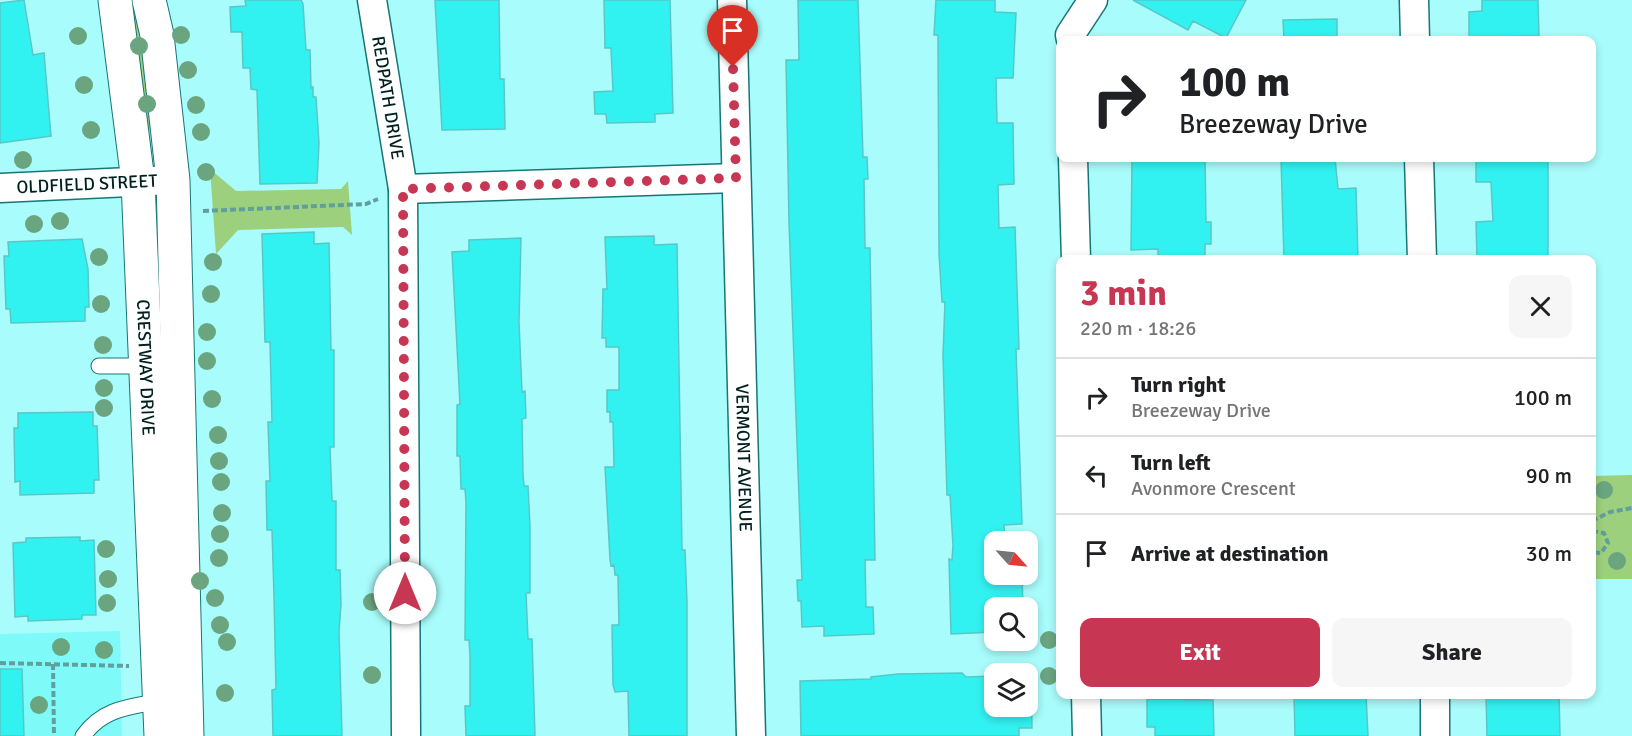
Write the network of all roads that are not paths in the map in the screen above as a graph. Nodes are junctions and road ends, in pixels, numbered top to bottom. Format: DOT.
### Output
graph roads {
  1 [pos="116,0"];
  2 [pos="149,0"];
  3 [pos="372,0"];
  4 [pos="732,0"];
  5 [pos="1093,0"];
  6 [pos="1414,0"];
  7 [pos="1070,36"];
  8 [pos="1415,36"];
  9 [pos="1073,162"];
  10 [pos="1419,162"];
  11 [pos="736,178"];
  12 [pos="173,180"];
  13 [pos="138,182"];
  14 [pos="0,188"];
  15 [pos="403,189"];
  16 [pos="1076,255"];
  17 [pos="1422,255"];
  18 [pos="99,366"];
  19 [pos="144,366"];
  20 [pos="172,699"];
  21 [pos="1086,699"];
  22 [pos="1435,699"];
  23 [pos="83,736"];
  24 [pos="161,736"];
  25 [pos="187,736"];
  26 [pos="406,736"];
  27 [pos="751,736"];
  28 [pos="1087,736"];
  29 [pos="1435,736"];
  1 -- 13 [label="street, CRESTWAY DRIVE"];
  2 -- 12 [label="street, CRESTWAY DRIVE"];
  3 -- 15 [label="street, REDPATH DRIVE"];
  4 -- 11 [label="street, VERMONT AVENUE"];
  5 -- 7 [label="street"];
  6 -- 8 [label="street"];
  9 -- 16 [label="street"];
  10 -- 17 [label="street"];
  11 -- 15 [label="street"];
  11 -- 27 [label="street, VERMONT AVENUE"];
  12 -- 13 [label="street, OLDFIELD STREET"];
  12 -- 20 [label="street, CRESTWAY DRIVE"];
  13 -- 14 [label="street, OLDFIELD STREET"];
  13 -- 19 [label="street, CRESTWAY DRIVE"];
  15 -- 26 [label="street, REDPATH DRIVE"];
  18 -- 19 [label="lane"];
  19 -- 20 [label="street, CRESTWAY DRIVE"];
  20 -- 23 [label="lane"];
  20 -- 24 [label="street, CRESTWAY DRIVE"];
  20 -- 25 [label="street, CRESTWAY DRIVE"];
  21 -- 28 [label="street"];
  22 -- 29 [label="street"];
}
